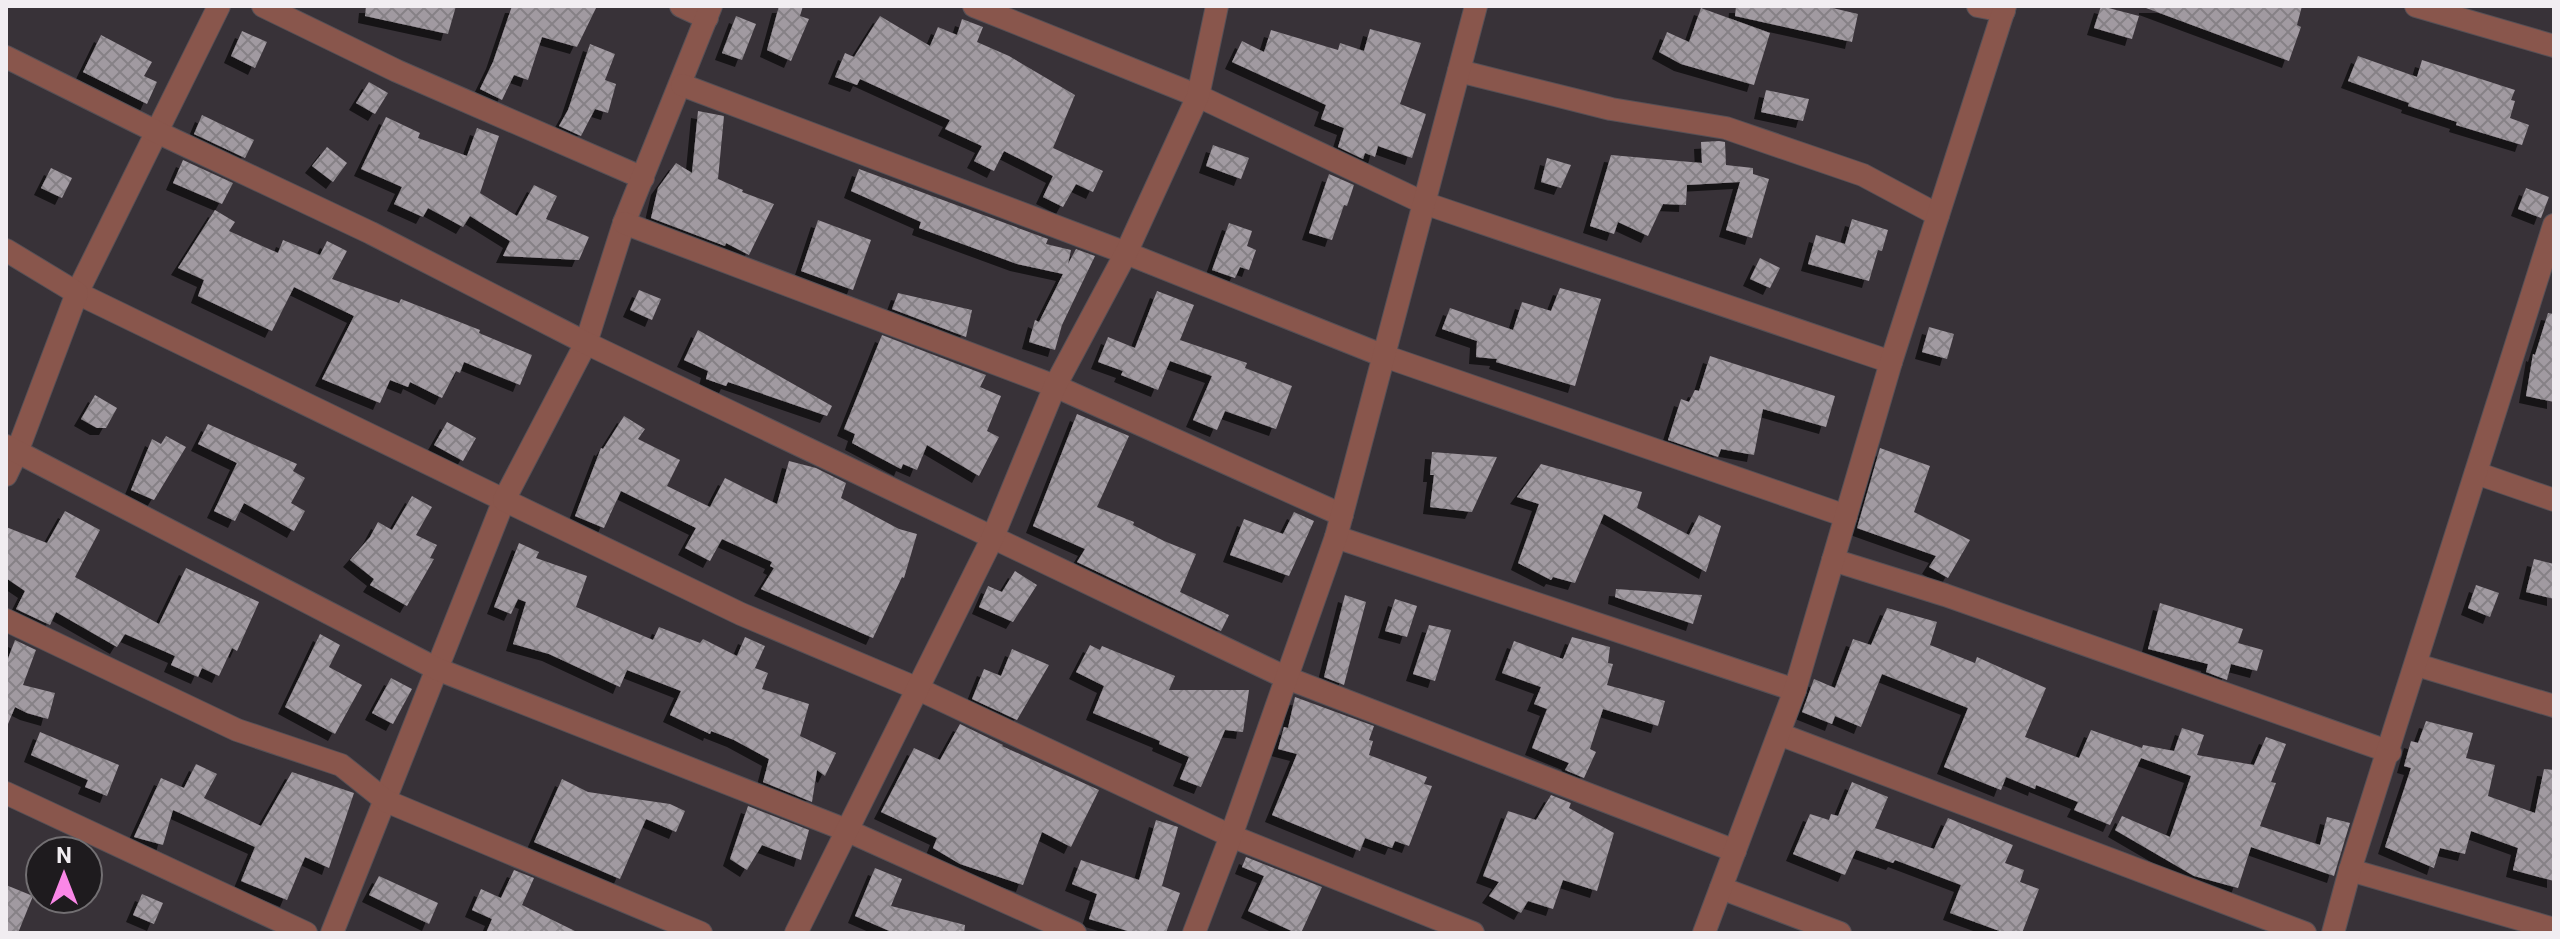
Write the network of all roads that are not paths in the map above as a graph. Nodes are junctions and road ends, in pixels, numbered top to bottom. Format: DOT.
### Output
graph roads {
  1 [pos="219,6"];
  2 [pos="263,6"];
  3 [pos="681,6"];
  4 [pos="974,6"];
  5 [pos="1217,6"];
  6 [pos="1476,6"];
  7 [pos="1978,6"];
  8 [pos="2416,6"];
  9 [pos="2004,8"];
  10 [pos="709,12"];
  11 [pos="2554,46"];
  12 [pos="6,57"];
  13 [pos="1459,71"];
  14 [pos="682,85"];
  15 [pos="1198,96"];
  16 [pos="157,132"];
  17 [pos="643,178"];
  18 [pos="1424,203"];
  19 [pos="1938,215"];
  20 [pos="624,223"];
  21 [pos="2554,225"];
  22 [pos="6,250"];
  23 [pos="1126,253"];
  24 [pos="2547,271"];
  25 [pos="77,293"];
  26 [pos="586,343"];
  27 [pos="1384,356"];
  28 [pos="1891,362"];
  29 [pos="1055,386"];
  30 [pos="12,449"];
  31 [pos="2476,473"];
  32 [pos="6,475"];
  33 [pos="504,500"];
  34 [pos="2554,500"];
  35 [pos="1342,515"];
  36 [pos="1846,516"];
  37 [pos="1336,537"];
  38 [pos="992,539"];
  39 [pos="1833,560"];
  40 [pos="6,620"];
  41 [pos="2417,665"];
  42 [pos="437,669"];
  43 [pos="1287,678"];
  44 [pos="916,688"];
  45 [pos="1795,690"];
  46 [pos="2554,706"];
  47 [pos="1779,734"];
  48 [pos="2390,752"];
  49 [pos="6,793"];
  50 [pos="386,801"];
  51 [pos="846,830"];
  52 [pos="1231,836"];
  53 [pos="1735,851"];
  54 [pos="2350,870"];
  55 [pos="1721,888"];
  56 [pos="2554,929"];
  57 [pos="306,933"];
  58 [pos="332,933"];
  59 [pos="701,933"];
  60 [pos="796,933"];
  61 [pos="1075,933"];
  62 [pos="1194,933"];
  63 [pos="1473,933"];
  64 [pos="1704,933"];
  65 [pos="1840,933"];
  66 [pos="2305,933"];
  67 [pos="2333,933"];
  1 -- 16 [label="street"];
  2 -- 17 [label="street"];
  3 -- 10 [label="street"];
  4 -- 15 [label="street"];
  5 -- 15 [label="street"];
  6 -- 13 [label="street"];
  7 -- 9 [label="street"];
  8 -- 11 [label="street"];
  9 -- 19 [label="street"];
  10 -- 14 [label="street"];
  12 -- 16 [label="street"];
  13 -- 18 [label="street"];
  13 -- 19 [label="street"];
  14 -- 17 [label="street"];
  14 -- 23 [label="street"];
  15 -- 18 [label="street"];
  15 -- 23 [label="street"];
  16 -- 25 [label="street"];
  16 -- 26 [label="street"];
  17 -- 20 [label="street"];
  18 -- 27 [label="street"];
  18 -- 28 [label="street"];
  19 -- 28 [label="street"];
  20 -- 26 [label="street"];
  20 -- 29 [label="street"];
  21 -- 24 [label="street"];
  22 -- 25 [label="street"];
  23 -- 27 [label="street"];
  23 -- 29 [label="street"];
  24 -- 31 [label="street"];
  25 -- 30 [label="street"];
  25 -- 33 [label="street"];
  26 -- 33 [label="street"];
  26 -- 38 [label="street"];
  27 -- 35 [label="street"];
  27 -- 36 [label="street"];
  28 -- 36 [label="street"];
  29 -- 35 [label="street"];
  29 -- 38 [label="street"];
  30 -- 32 [label="street"];
  30 -- 42 [label="street"];
  31 -- 34 [label="street"];
  31 -- 41 [label="street"];
  33 -- 42 [label="street"];
  33 -- 44 [label="street"];
  35 -- 37 [label="street"];
  36 -- 39 [label="street"];
  37 -- 43 [label="street"];
  37 -- 45 [label="street"];
  38 -- 43 [label="street"];
  38 -- 44 [label="street"];
  39 -- 45 [label="street"];
  39 -- 48 [label="street"];
  40 -- 50 [label="street"];
  41 -- 46 [label="street"];
  41 -- 48 [label="street"];
  42 -- 50 [label="street"];
  42 -- 51 [label="street"];
  43 -- 52 [label="street"];
  43 -- 53 [label="street"];
  44 -- 51 [label="street"];
  44 -- 52 [label="street"];
  45 -- 47 [label="street"];
  47 -- 53 [label="street"];
  47 -- 66 [label="street"];
  48 -- 54 [label="street"];
  49 -- 57 [label="street"];
  50 -- 58 [label="street"];
  50 -- 59 [label="street"];
  51 -- 60 [label="street"];
  51 -- 61 [label="street"];
  52 -- 62 [label="street"];
  52 -- 63 [label="street"];
  53 -- 55 [label="street"];
  54 -- 56 [label="street"];
  54 -- 67 [label="street"];
  55 -- 64 [label="street"];
  55 -- 65 [label="street"];
}
